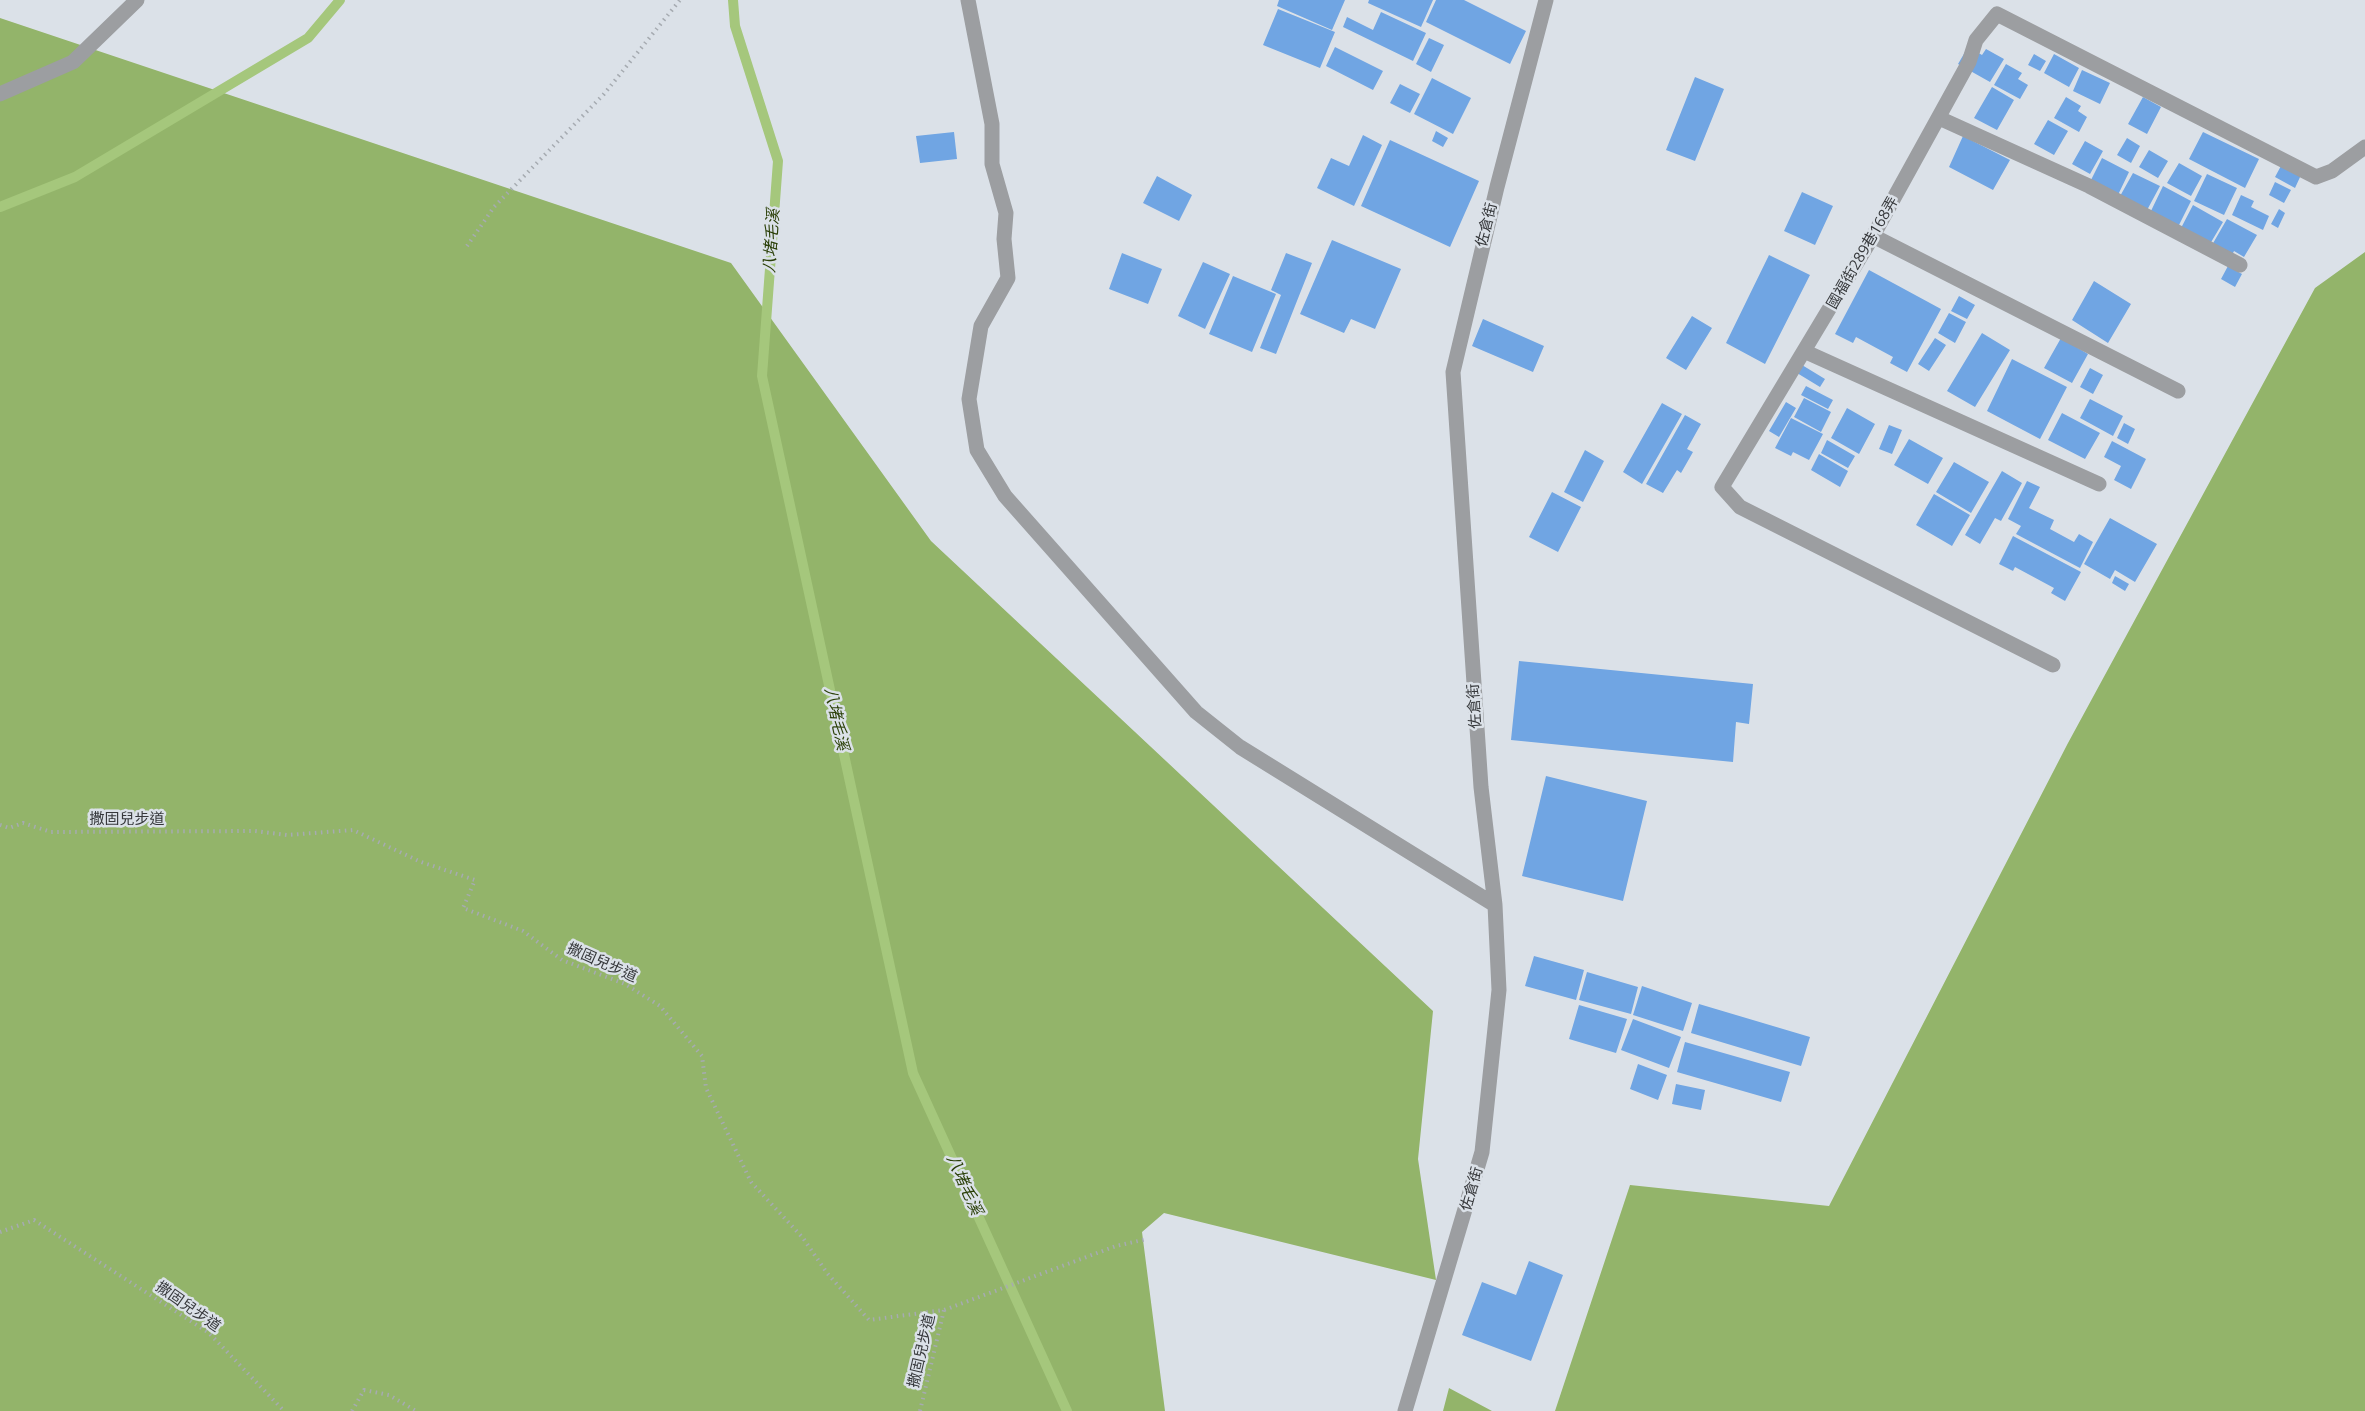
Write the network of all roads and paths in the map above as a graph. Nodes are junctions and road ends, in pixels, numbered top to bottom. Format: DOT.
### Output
graph roads {
  1 [pos="136,0"];
  2 [pos="680,0"];
  3 [pos="968,0"];
  4 [pos="1546,0"];
  5 [pos="0,94"];
  6 [pos="1939,118"];
  7 [pos="2365,147"];
  8 [pos="1874,237"];
  9 [pos="467,246"];
  10 [pos="2240,265"];
  11 [pos="1806,352"];
  12 [pos="2178,391"];
  13 [pos="2099,484"];
  14 [pos="2053,665"];
  15 [pos="0,825"];
  16 [pos="1495,905"];
  17 [pos="0,1232"];
  18 [pos="1147,1239"];
  19 [pos="944,1310"];
  20 [pos="284,1411"];
  21 [pos="352,1411"];
  22 [pos="416,1411"];
  23 [pos="920,1411"];
  24 [pos="1405,1411"];
  1 -- 5 [label="street"];
  2 -- 9 [label="path"];
  3 -- 16 [label="street"];
  4 -- 16 [label="street, 佐倉街"];
  6 -- 7 [label="street, 國福街289巷168弄"];
  6 -- 8 [label="street, 國福街289巷168弄"];
  6 -- 10 [label="street"];
  8 -- 11 [label="street, 國福街289巷168弄"];
  8 -- 12 [label="street"];
  11 -- 13 [label="street"];
  11 -- 14 [label="street, 國福街289巷168弄"];
  15 -- 19 [label="path, 撒固兒步道"];
  16 -- 24 [label="street, 佐倉街"];
  17 -- 20 [label="path, 撒固兒步道"];
  18 -- 19 [label="path"];
  19 -- 23 [label="path, 撒固兒步道"];
  21 -- 22 [label="path"];
}
